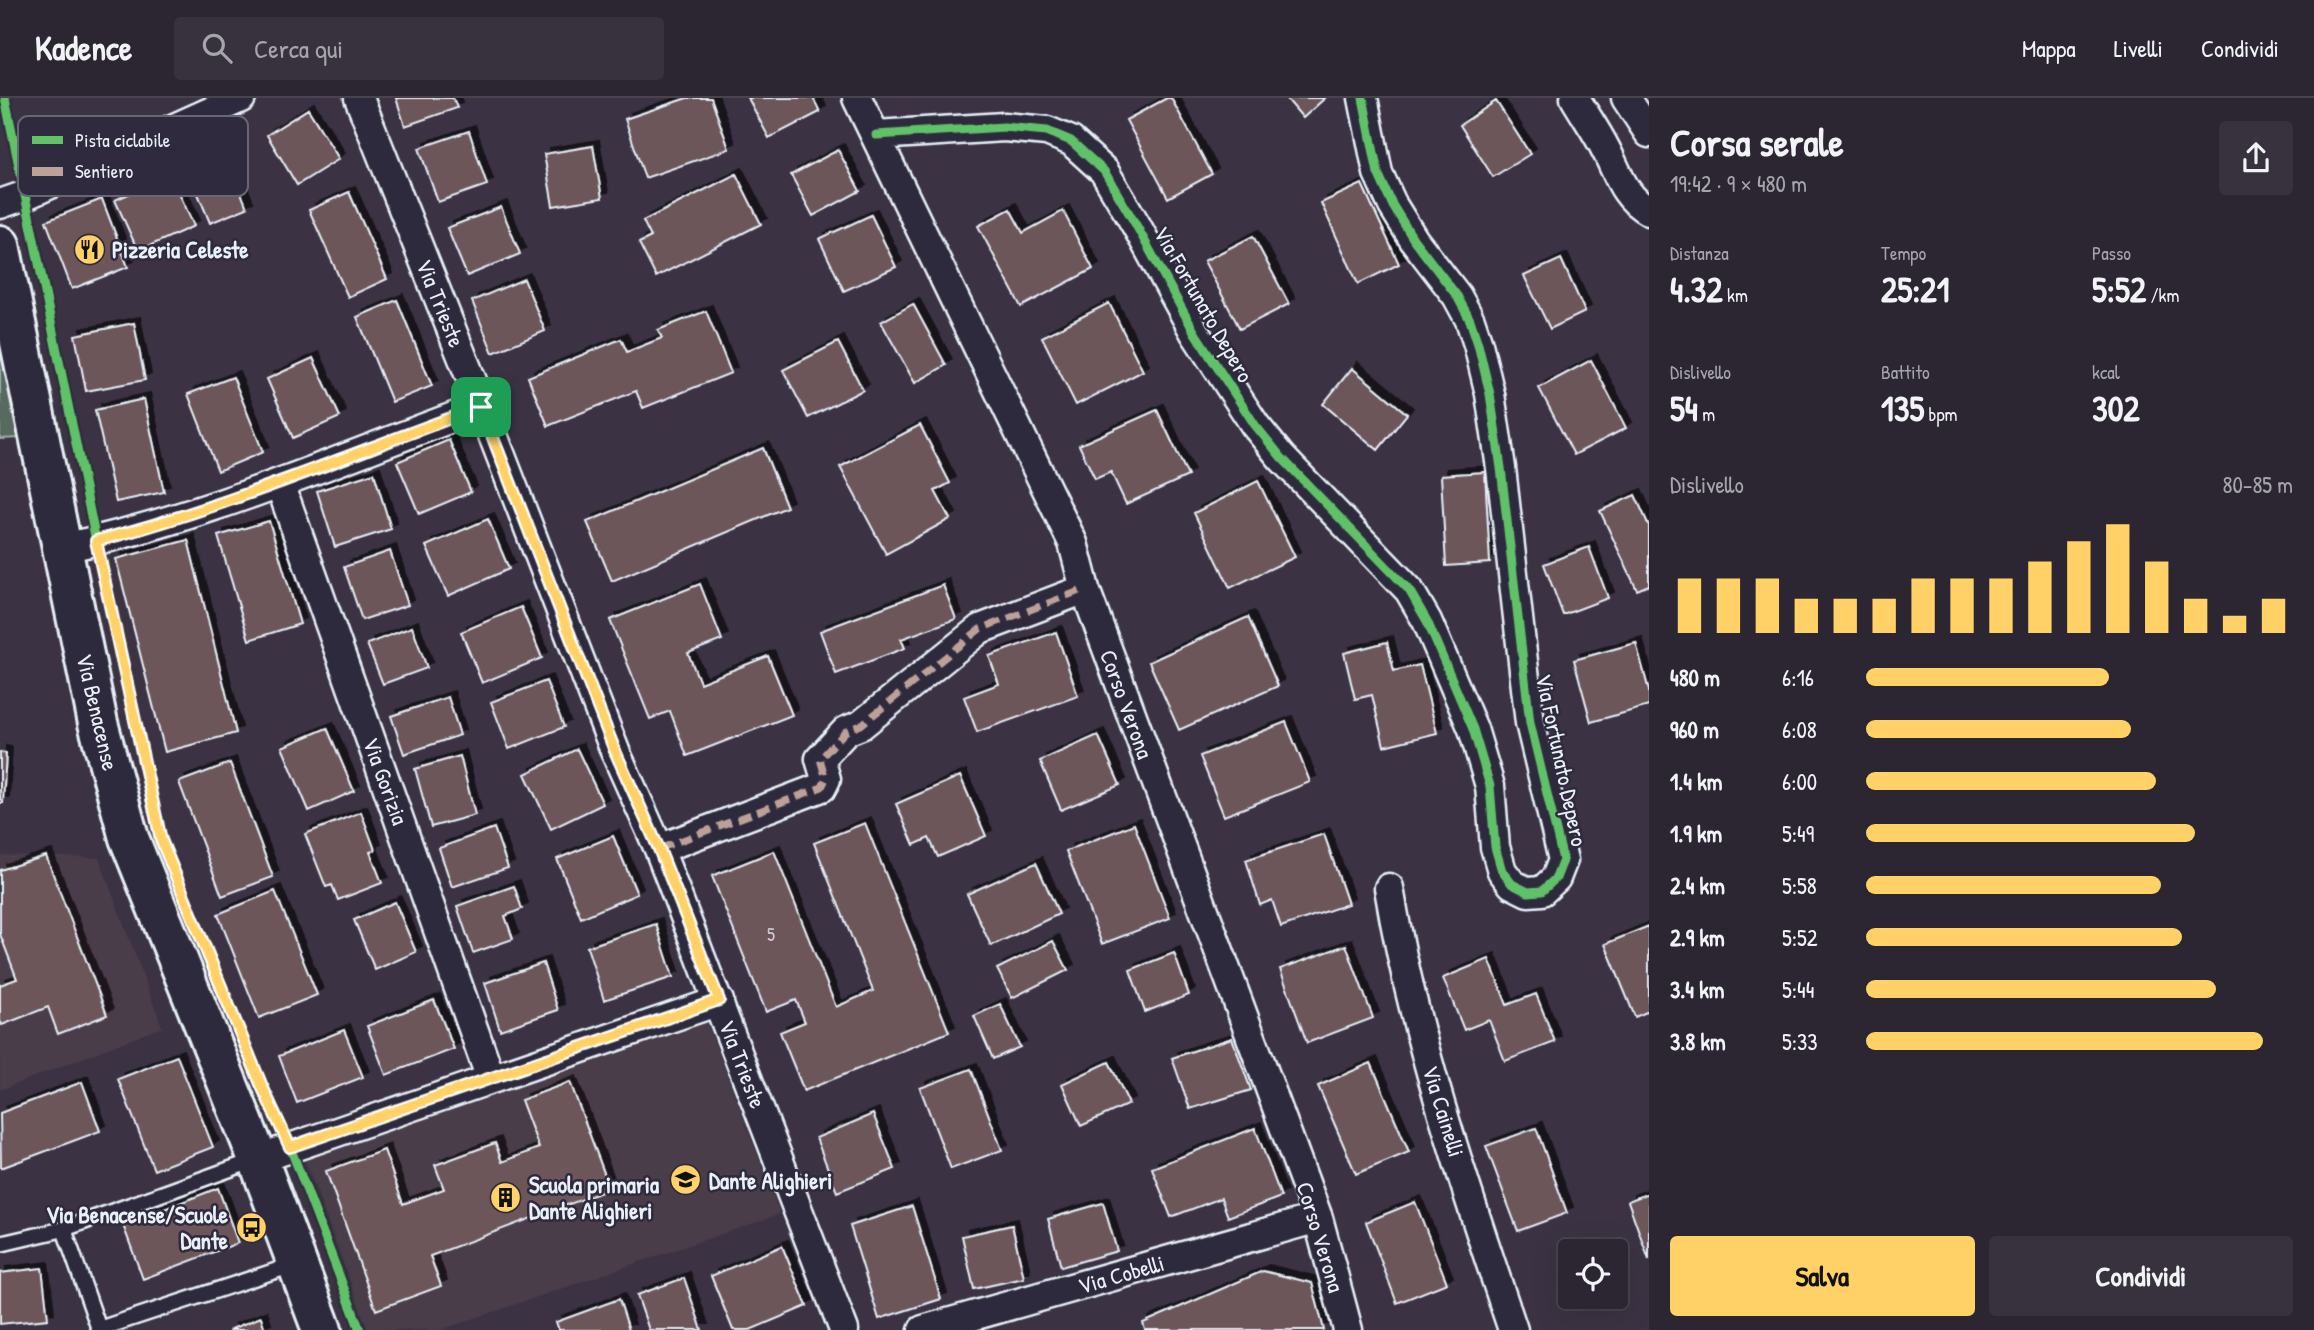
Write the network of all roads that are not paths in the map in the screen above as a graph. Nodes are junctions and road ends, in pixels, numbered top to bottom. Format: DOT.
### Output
graph roads {
  1 [pos="241,98"];
  2 [pos="359,98"];
  3 [pos="857,98"];
  4 [pos="1363,98"];
  5 [pos="1575,98"];
  6 [pos="1626,98"];
  7 [pos="201,116"];
  8 [pos="1649,134"];
  9 [pos="876,135"];
  10 [pos="23,196"];
  11 [pos="0,204"];
  12 [pos="1649,211"];
  13 [pos="0,245"];
  14 [pos="481,407"];
  15 [pos="280,484"];
  16 [pos="63,548"];
  17 [pos="1085,589"];
  18 [pos="659,849"];
  19 [pos="1389,888"];
  20 [pos="719,1000"];
  21 [pos="491,1079"];
  22 [pos="258,1159"];
  23 [pos="1318,1218"];
  24 [pos="64,1229"];
  25 [pos="0,1244"];
  26 [pos="297,1264"];
  27 [pos="98,1330"];
  28 [pos="322,1330"];
  29 [pos="844,1330"];
  30 [pos="923,1330"];
  31 [pos="1348,1330"];
  32 [pos="1513,1330"];
  1 -- 7 [label="street"];
  2 -- 14 [label="street, Via Trieste"];
  3 -- 9 [label="street, Corso Verona"];
  4 -- 9 [label="street, Via Fortunato Depero"];
  5 -- 12 [label="street"];
  6 -- 8 [label="street"];
  9 -- 17 [label="street, Corso Verona"];
  10 -- 11 [label="street"];
  13 -- 16 [label="main road, Via Benacense"];
  14 -- 15 [label="street"];
  14 -- 18 [label="street, Via Trieste"];
  15 -- 16 [label="street"];
  15 -- 21 [label="street, Via Gorizia"];
  16 -- 22 [label="main road, Via Benacense"];
  17 -- 18 [label="street"];
  17 -- 23 [label="street, Corso Verona"];
  18 -- 20 [label="street, Via Trieste"];
  19 -- 32 [label="street, Via Cainelli"];
  20 -- 21 [label="street"];
  20 -- 29 [label="street, Via Trieste"];
  21 -- 22 [label="street"];
  22 -- 24 [label="lane"];
  22 -- 26 [label="main road, Via Benacense"];
  23 -- 30 [label="street, Via Cobelli"];
  23 -- 31 [label="street, Corso Verona"];
  24 -- 25 [label="lane"];
  24 -- 27 [label="lane"];
  26 -- 27 [label="lane"];
  26 -- 28 [label="main road, Via Benacense"];
}
